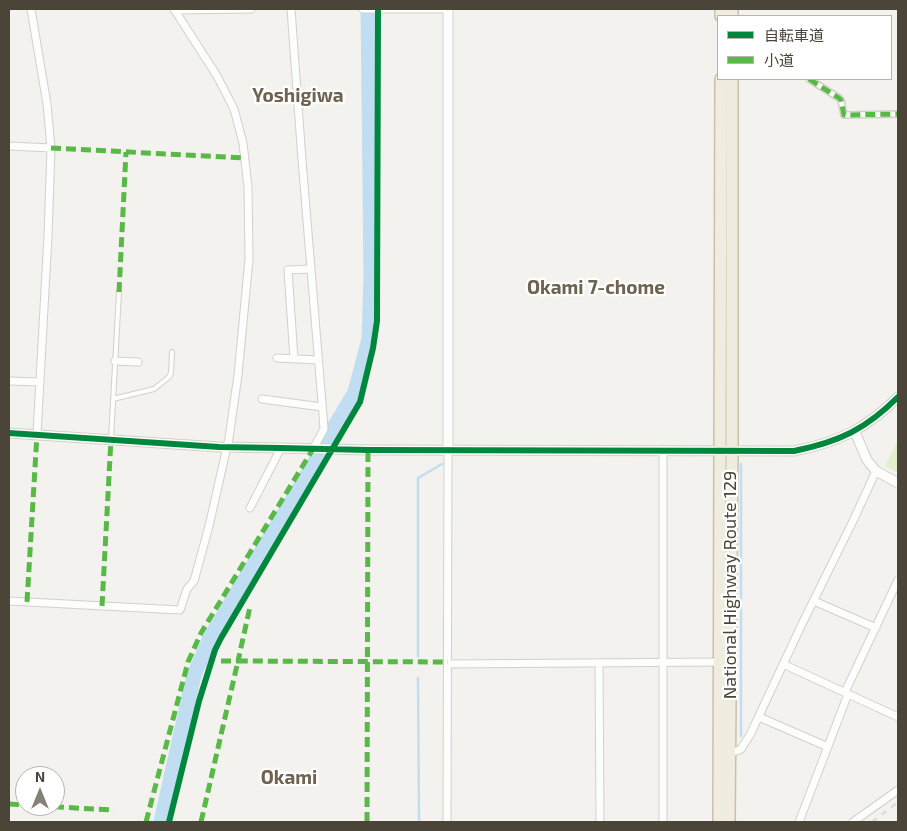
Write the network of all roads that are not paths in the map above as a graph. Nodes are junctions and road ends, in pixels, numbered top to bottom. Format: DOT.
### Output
graph roads {
  1 [pos="31,9"];
  2 [pos="174,9"];
  3 [pos="251,9"];
  4 [pos="291,9"];
  5 [pos="363,9"];
  6 [pos="374,9"];
  7 [pos="448,9"];
  8 [pos="721,80"];
  9 [pos="732,80"];
  10 [pos="811,80"];
  11 [pos="898,114"];
  12 [pos="9,146"];
  13 [pos="51,148"];
  14 [pos="311,269"];
  15 [pos="119,292"];
  16 [pos="172,352"];
  17 [pos="278,358"];
  18 [pos="294,359"];
  19 [pos="318,360"];
  20 [pos="115,361"];
  21 [pos="138,362"];
  22 [pos="9,381"];
  23 [pos="40,382"];
  24 [pos="898,397"];
  25 [pos="113,399"];
  26 [pos="262,399"];
  27 [pos="322,407"];
  28 [pos="9,432"];
  29 [pos="855,432"];
  30 [pos="37,434"];
  31 [pos="111,439"];
  32 [pos="227,447"];
  33 [pos="281,448"];
  34 [pos="314,449"];
  35 [pos="448,450"];
  36 [pos="663,450"];
  37 [pos="726,451"];
  38 [pos="876,471"];
  39 [pos="898,483"];
  40 [pos="250,508"];
  41 [pos="898,580"];
  42 [pos="9,601"];
  43 [pos="814,601"];
  44 [pos="876,628"];
  45 [pos="663,662"];
  46 [pos="720,662"];
  47 [pos="599,663"];
  48 [pos="448,664"];
  49 [pos="783,664"];
  50 [pos="846,693"];
  51 [pos="759,717"];
  52 [pos="898,717"];
  53 [pos="828,746"];
  54 [pos="729,754"];
  55 [pos="898,790"];
  56 [pos="447,822"];
  57 [pos="600,822"];
  58 [pos="663,822"];
  59 [pos="720,822"];
  60 [pos="729,822"];
  61 [pos="799,822"];
  62 [pos="853,822"];
  1 -- 13 [label="street"];
  2 -- 3 [label="street"];
  2 -- 32 [label="street"];
  4 -- 14 [label="street"];
  5 -- 6 [label="street"];
  6 -- 7 [label="street"];
  7 -- 35 [label="street"];
  8 -- 37 [label="highway, National Highway Route 129"];
  9 -- 37 [label="highway, National Highway Route 129"];
  10 -- 11 [label="street"];
  12 -- 13 [label="street"];
  13 -- 23 [label="street"];
  14 -- 18 [label="street"];
  14 -- 19 [label="street"];
  15 -- 20 [label="lane"];
  16 -- 25 [label="lane"];
  17 -- 18 [label="street"];
  18 -- 19 [label="street"];
  19 -- 27 [label="street"];
  20 -- 21 [label="street"];
  20 -- 25 [label="lane"];
  22 -- 23 [label="street"];
  23 -- 30 [label="street"];
  24 -- 29 [label="street"];
  25 -- 31 [label="lane"];
  26 -- 27 [label="street"];
  27 -- 34 [label="street"];
  28 -- 30 [label="street"];
  29 -- 37 [label="street"];
  29 -- 38 [label="street"];
  30 -- 31 [label="street"];
  31 -- 32 [label="street"];
  32 -- 33 [label="street"];
  32 -- 42 [label="street"];
  33 -- 34 [label="street"];
  33 -- 40 [label="street"];
  34 -- 35 [label="street"];
  35 -- 36 [label="street"];
  35 -- 48 [label="street"];
  36 -- 37 [label="street"];
  36 -- 45 [label="street"];
  37 -- 46 [label="highway, National Highway Route 129"];
  37 -- 54 [label="highway, National Highway Route 129"];
  38 -- 39 [label="street"];
  38 -- 43 [label="street"];
  41 -- 44 [label="street"];
  43 -- 44 [label="street"];
  43 -- 49 [label="street"];
  44 -- 50 [label="street"];
  45 -- 46 [label="street"];
  45 -- 47 [label="street"];
  45 -- 58 [label="street"];
  46 -- 59 [label="highway, National Highway Route 129"];
  47 -- 48 [label="street"];
  47 -- 57 [label="street"];
  48 -- 56 [label="street"];
  49 -- 50 [label="street"];
  49 -- 51 [label="street"];
  50 -- 52 [label="street"];
  50 -- 53 [label="street"];
  51 -- 53 [label="street"];
  51 -- 54 [label="street"];
  53 -- 61 [label="street"];
  54 -- 60 [label="highway, National Highway Route 129"];
  55 -- 62 [label="street"];
}
